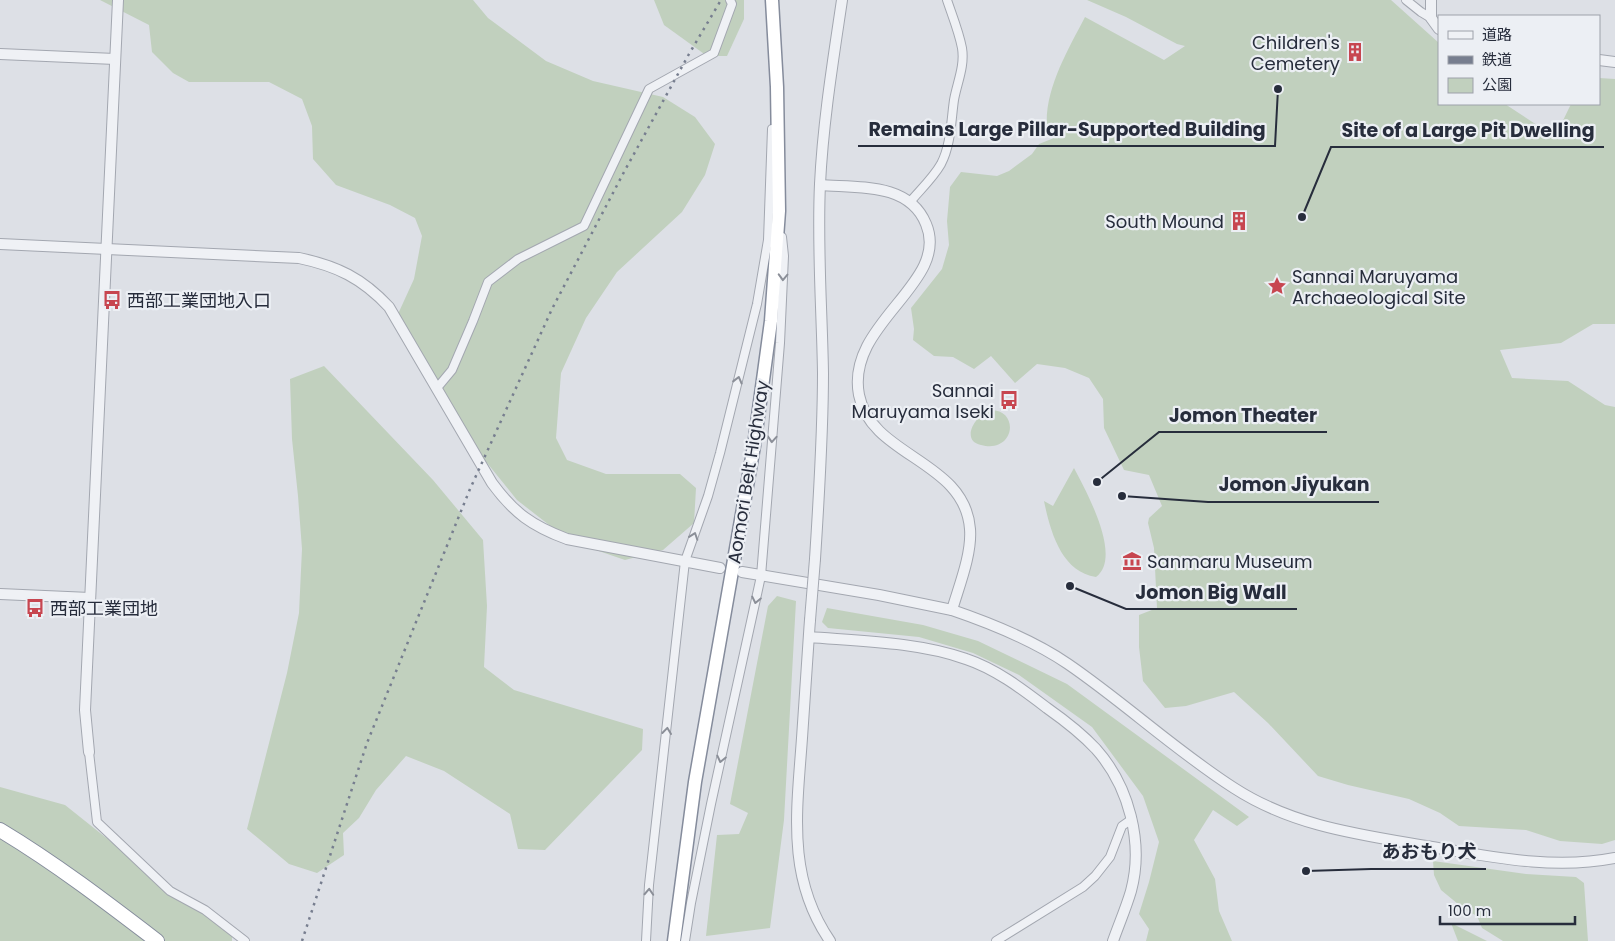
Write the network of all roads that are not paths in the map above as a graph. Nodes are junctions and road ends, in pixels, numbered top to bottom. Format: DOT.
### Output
graph roads {
  1 [pos="118,0"];
  2 [pos="740,0"];
  3 [pos="772,0"];
  4 [pos="842,0"];
  5 [pos="947,0"];
  6 [pos="1406,0"];
  7 [pos="1430,0"];
  8 [pos="731,2"];
  9 [pos="1431,18"];
  10 [pos="1438,28"];
  11 [pos="0,54"];
  12 [pos="115,59"];
  13 [pos="1600,60"];
  14 [pos="1615,62"];
  15 [pos="777,87"];
  16 [pos="820,185"];
  17 [pos="910,202"];
  18 [pos="779,210"];
  19 [pos="0,244"];
  20 [pos="107,248"];
  21 [pos="437,388"];
  22 [pos="685,561"];
  23 [pos="720,568"];
  24 [pos="742,572"];
  25 [pos="761,576"];
  26 [pos="0,594"];
  27 [pos="90,598"];
  28 [pos="952,610"];
  29 [pos="809,637"];
  30 [pos="89,752"];
  31 [pos="1132,819"];
  32 [pos="0,830"];
  33 [pos="1615,858"];
  34 [pos="157,941"];
  35 [pos="245,941"];
  36 [pos="646,941"];
  37 [pos="674,941"];
  38 [pos="685,941"];
  39 [pos="830,941"];
  40 [pos="996,941"];
  41 [pos="1113,941"];
  1 -- 12 [label="street"];
  2 -- 8 [label="street"];
  3 -- 15 [label="highway, Aomori Belt Highway"];
  4 -- 16 [label="street"];
  5 -- 17 [label="street"];
  6 -- 9 [label="street"];
  7 -- 9 [label="street"];
  8 -- 21 [label="street"];
  9 -- 10 [label="street"];
  11 -- 12 [label="street"];
  12 -- 20 [label="street"];
  13 -- 14 [label="street"];
  15 -- 18 [label="highway, Aomori Belt Highway"];
  22 -- 15 [label="street, one-way"];
  16 -- 17 [label="street"];
  16 -- 29 [label="street, bridge"];
  17 -- 28 [label="street"];
  18 -- 25 [label="street, one-way"];
  18 -- 37 [label="highway, Aomori Belt Highway"];
  19 -- 20 [label="street"];
  20 -- 21 [label="street"];
  20 -- 27 [label="street"];
  21 -- 22 [label="street"];
  22 -- 23 [label="street"];
  36 -- 22 [label="street, one-way"];
  24 -- 25 [label="street"];
  25 -- 28 [label="street"];
  25 -- 38 [label="street, one-way"];
  26 -- 27 [label="street"];
  27 -- 30 [label="street"];
  28 -- 33 [label="street"];
  29 -- 31 [label="street"];
  29 -- 39 [label="street"];
  30 -- 35 [label="street"];
  31 -- 40 [label="street"];
  31 -- 41 [label="street"];
  32 -- 34 [label="highway"];
}
